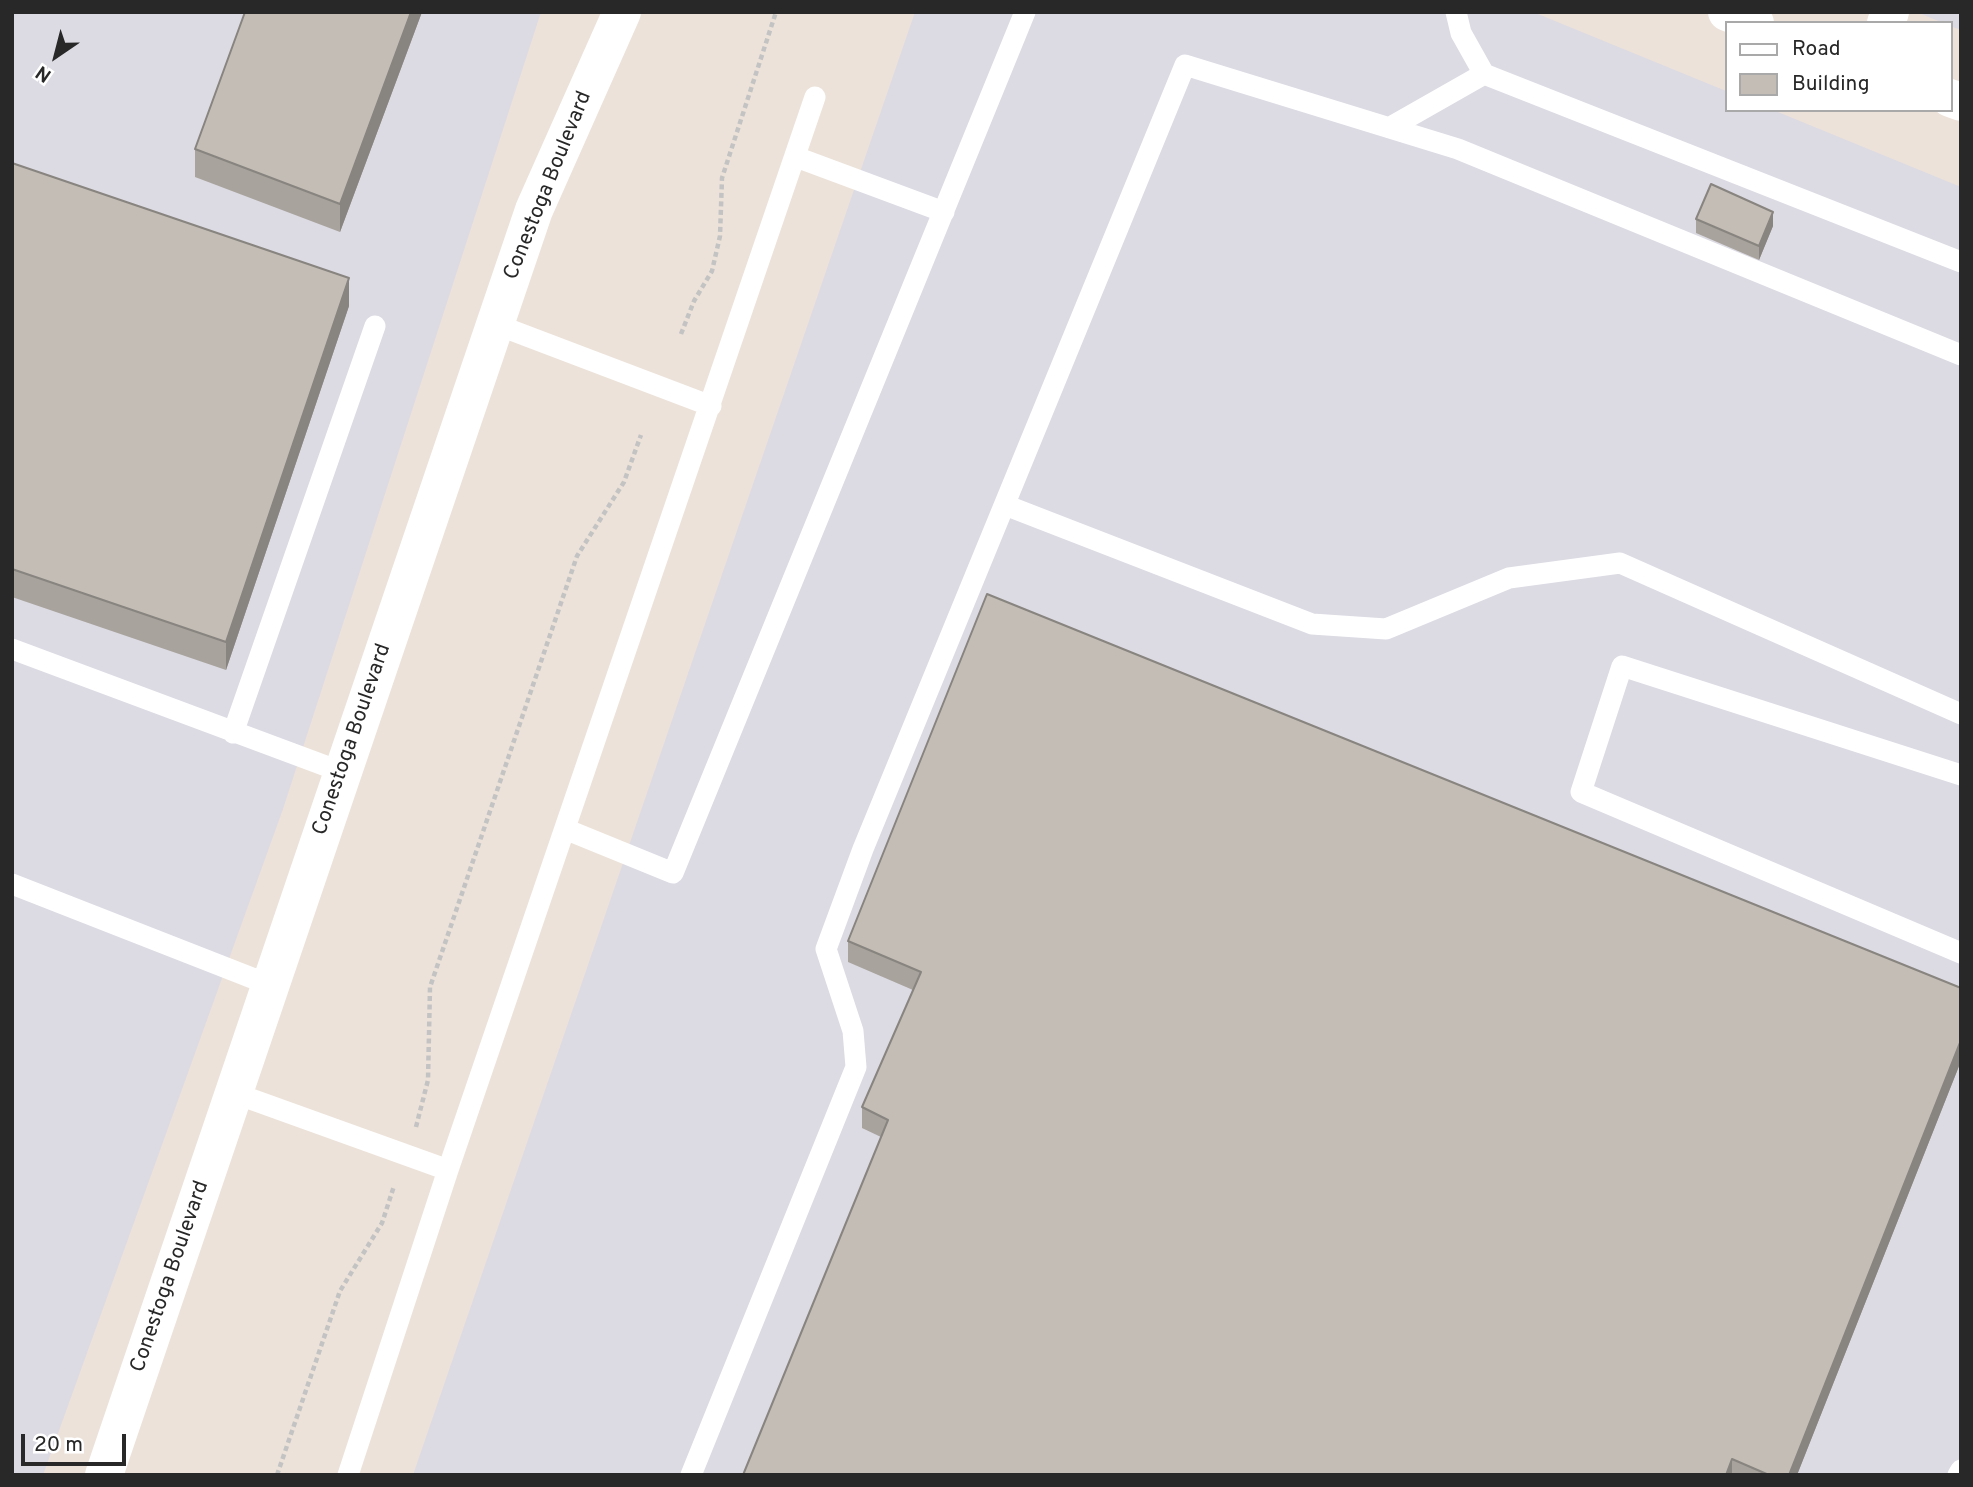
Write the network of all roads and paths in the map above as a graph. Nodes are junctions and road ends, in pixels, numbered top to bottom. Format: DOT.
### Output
graph roads {
  1 [pos="622,12"];
  2 [pos="776,12"];
  3 [pos="1025,12"];
  4 [pos="1456,12"];
  5 [pos="1727,12"];
  6 [pos="1750,21"];
  7 [pos="1484,74"];
  8 [pos="815,97"];
  9 [pos="1389,128"];
  10 [pos="796,157"];
  11 [pos="944,212"];
  12 [pos="1961,261"];
  13 [pos="495,324"];
  14 [pos="375,326"];
  15 [pos="681,334"];
  16 [pos="1961,355"];
  17 [pos="711,406"];
  18 [pos="641,436"];
  19 [pos="1005,505"];
  20 [pos="12,649"];
  21 [pos="1961,713"];
  22 [pos="233,733"];
  23 [pos="342,772"];
  24 [pos="1961,775"];
  25 [pos="565,829"];
  26 [pos="12,884"];
  27 [pos="1961,953"];
  28 [pos="270,985"];
  29 [pos="234,1093"];
  30 [pos="416,1127"];
  31 [pos="448,1170"];
  32 [pos="394,1186"];
  33 [pos="1961,1470"];
  34 [pos="104,1475"];
  35 [pos="277,1475"];
  36 [pos="348,1475"];
  37 [pos="691,1475"];
  38 [pos="1958,1475"];
  1 -- 13 [label="street, Conestoga Boulevard"];
  2 -- 15 [label="path"];
  3 -- 11 [label="lane"];
  4 -- 7 [label="lane"];
  5 -- 6 [label="street"];
  7 -- 9 [label="lane"];
  7 -- 12 [label="lane"];
  8 -- 10 [label="lane"];
  9 -- 16 [label="lane"];
  9 -- 19 [label="lane"];
  10 -- 11 [label="lane"];
  10 -- 17 [label="lane"];
  11 -- 25 [label="lane"];
  13 -- 17 [label="lane"];
  13 -- 23 [label="street, Conestoga Boulevard"];
  14 -- 22 [label="lane"];
  17 -- 25 [label="lane"];
  18 -- 30 [label="path"];
  19 -- 21 [label="lane"];
  19 -- 37 [label="lane"];
  20 -- 22 [label="lane"];
  22 -- 23 [label="lane"];
  23 -- 28 [label="street, Conestoga Boulevard"];
  24 -- 27 [label="lane"];
  25 -- 31 [label="lane"];
  26 -- 28 [label="lane"];
  28 -- 29 [label="street, Conestoga Boulevard"];
  29 -- 31 [label="lane"];
  29 -- 34 [label="street, Conestoga Boulevard"];
  31 -- 36 [label="lane"];
  32 -- 35 [label="path"];
  33 -- 38 [label="lane"];
}
